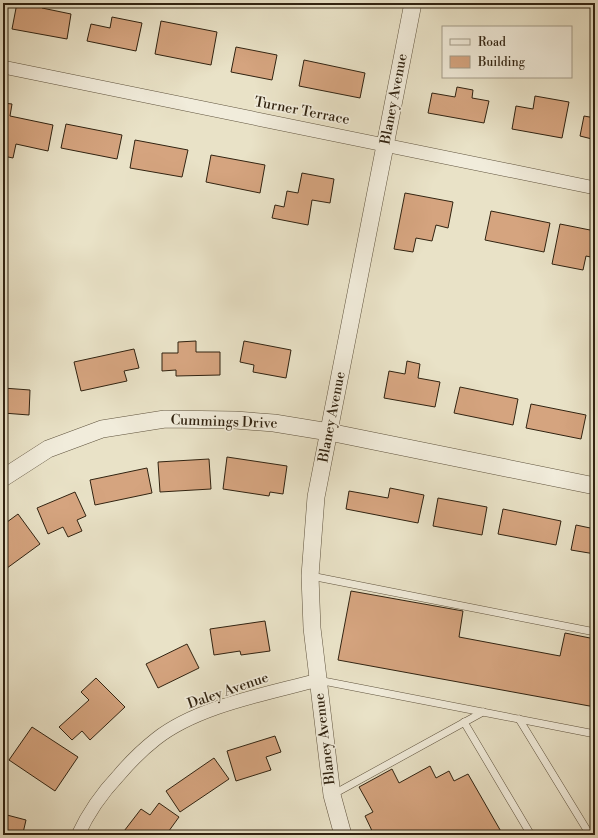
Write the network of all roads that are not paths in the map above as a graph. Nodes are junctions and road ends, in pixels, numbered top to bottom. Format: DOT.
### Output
graph roads {
  1 [pos="413,3"];
  2 [pos="3,67"];
  3 [pos="386,144"];
  4 [pos="595,188"];
  5 [pos="329,432"];
  6 [pos="3,478"];
  7 [pos="595,486"];
  8 [pos="310,576"];
  9 [pos="595,632"];
  10 [pos="318,680"];
  11 [pos="482,712"];
  12 [pos="519,719"];
  13 [pos="464,722"];
  14 [pos="595,734"];
  15 [pos="332,795"];
  16 [pos="78,835"];
  17 [pos="343,835"];
  18 [pos="531,835"];
  19 [pos="590,835"];
  1 -- 3 [label="street, Blaney Avenue"];
  2 -- 3 [label="street, Turner Terrace"];
  3 -- 4 [label="street, Turner Terrace"];
  3 -- 5 [label="street, Blaney Avenue"];
  5 -- 6 [label="street, Cummings Drive"];
  5 -- 7 [label="street, Cummings Drive"];
  5 -- 8 [label="street, Blaney Avenue"];
  8 -- 9 [label="lane"];
  8 -- 10 [label="street, Blaney Avenue"];
  10 -- 11 [label="lane"];
  10 -- 15 [label="street, Blaney Avenue"];
  10 -- 16 [label="street, Daley Avenue"];
  11 -- 12 [label="lane"];
  11 -- 13 [label="lane"];
  12 -- 14 [label="lane"];
  12 -- 19 [label="lane"];
  13 -- 15 [label="lane"];
  13 -- 18 [label="lane"];
  15 -- 17 [label="street, Blaney Avenue"];
}
